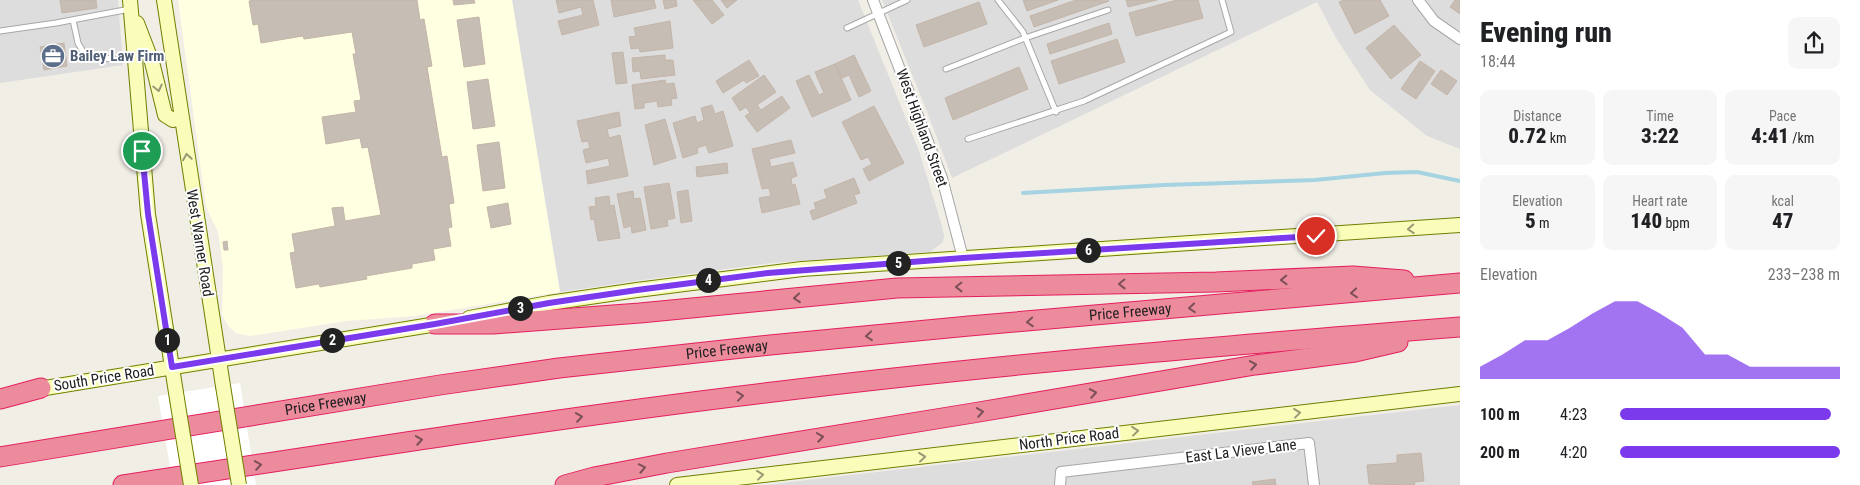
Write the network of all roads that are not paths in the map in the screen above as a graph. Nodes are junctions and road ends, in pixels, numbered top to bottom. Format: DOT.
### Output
graph roads {
  1 [pos="164,0"];
  2 [pos="873,0"];
  3 [pos="907,0"];
  4 [pos="998,0"];
  5 [pos="1222,0"];
  6 [pos="1418,0"];
  7 [pos="131,4"];
  8 [pos="1108,10"];
  9 [pos="879,14"];
  10 [pos="73,20"];
  11 [pos="847,28"];
  12 [pos="0,31"];
  13 [pos="1025,38"];
  14 [pos="1460,39"];
  15 [pos="114,59"];
  16 [pos="946,69"];
  17 [pos="1056,112"];
  18 [pos="182,118"];
  19 [pos="968,139"];
  20 [pos="1460,225"];
  21 [pos="963,258"];
  22 [pos="1458,284"];
  23 [pos="435,324"];
  24 [pos="1460,327"];
  25 [pos="218,358"];
  26 [pos="172,367"];
  27 [pos="41,388"];
  28 [pos="1460,394"];
  29 [pos="0,395"];
  30 [pos="0,399"];
  31 [pos="0,457"];
  32 [pos="123,485"];
  33 [pos="191,485"];
  34 [pos="238,485"];
  35 [pos="565,485"];
  36 [pos="677,485"];
  37 [pos="1060,485"];
  38 [pos="1314,485"];
  1 -- 18 [label="main road, West Warner Road"];
  2 -- 9 [label="street, West Highland Street"];
  3 -- 9 [label="lane"];
  4 -- 13 [label="lane"];
  5 -- 17 [label="lane"];
  6 -- 14 [label="street"];
  7 -- 10 [label="lane"];
  7 -- 18 [label="main road, one-way"];
  7 -- 26 [label="main road"];
  8 -- 13 [label="lane"];
  9 -- 11 [label="lane"];
  9 -- 21 [label="street, West Highland Street"];
  10 -- 12 [label="lane"];
  10 -- 15 [label="lane"];
  13 -- 16 [label="lane"];
  13 -- 17 [label="lane"];
  17 -- 19 [label="lane"];
  25 -- 18 [label="main road, West Warner Road, one-way"];
  20 -- 21 [label="main road, South Price Road, one-way"];
  21 -- 23 [label="main road, South Price Road"];
  22 -- 23 [label="highway, one-way"];
  22 -- 31 [label="highway, Price Freeway, one-way"];
  23 -- 25 [label="main road, South Price Road"];
  32 -- 24 [label="highway, one-way"];
  35 -- 24 [label="highway, one-way"];
  25 -- 26 [label="main road, South Price Road"];
  25 -- 34 [label="main road, West Warner Road, bridge"];
  26 -- 27 [label="main road, South Price Road"];
  26 -- 33 [label="main road, bridge"];
  27 -- 29 [label="main road, South Price Road"];
  27 -- 30 [label="highway"];
  36 -- 28 [label="main road, North Price Road, one-way"];
  37 -- 38 [label="street, East La Vieve Lane"];
}
